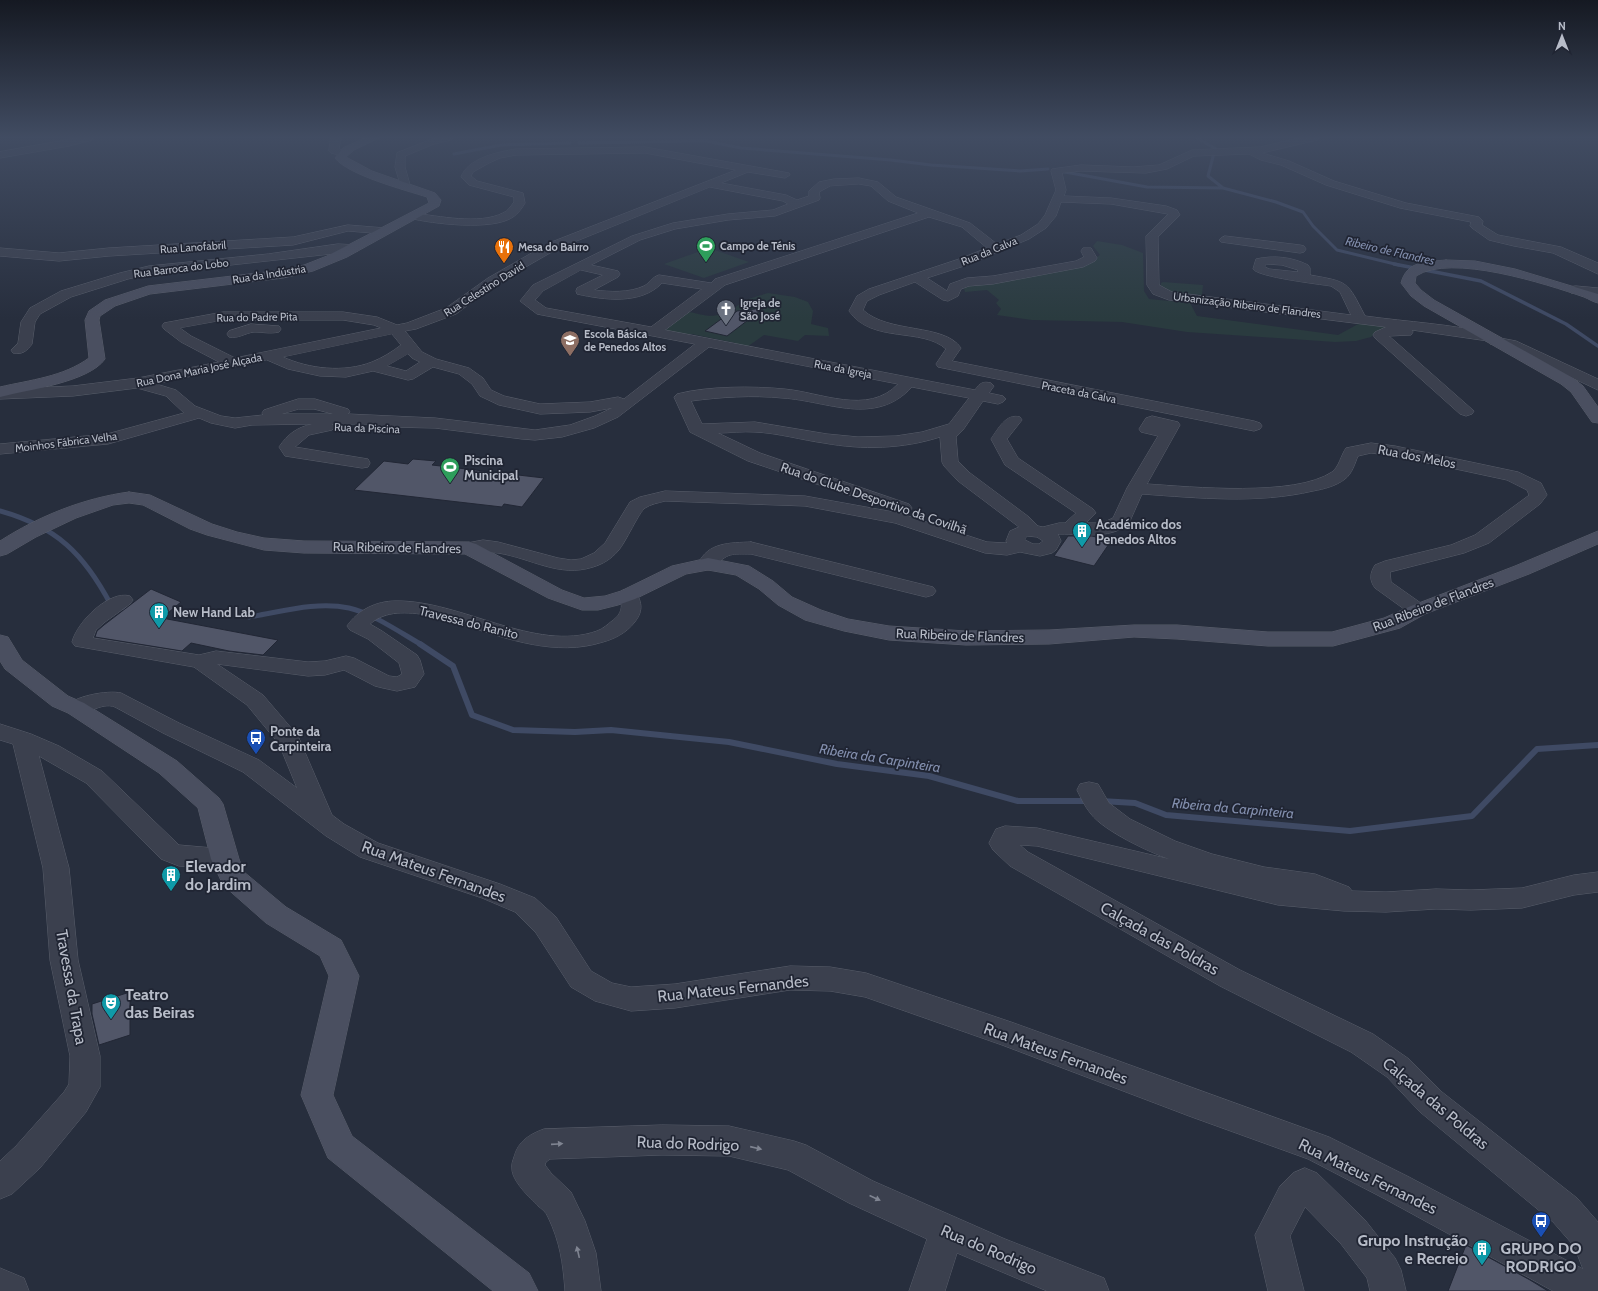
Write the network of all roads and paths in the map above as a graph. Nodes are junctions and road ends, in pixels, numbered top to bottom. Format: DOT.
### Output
graph roads {
  1 [pos="434,198"];
  2 [pos="519,198"];
  3 [pos="673,198"];
  4 [pos="786,198"];
  5 [pos="814,198"];
  6 [pos="891,198"];
  7 [pos="1378,198"];
  8 [pos="1056,199"];
  9 [pos="796,204"];
  10 [pos="929,213"];
  11 [pos="413,216"];
  12 [pos="385,231"];
  13 [pos="1225,240"];
  14 [pos="354,248"];
  15 [pos="995,248"];
  16 [pos="1300,249"];
  17 [pos="1087,251"];
  18 [pos="0,252"];
  19 [pos="580,266"];
  20 [pos="1598,270"];
  21 [pos="1296,276"];
  22 [pos="917,278"];
  23 [pos="713,287"];
  24 [pos="1576,290"];
  25 [pos="1598,292"];
  26 [pos="1598,299"];
  27 [pos="1456,318"];
  28 [pos="204,319"];
  29 [pos="1360,319"];
  30 [pos="1424,327"];
  31 [pos="300,329"];
  32 [pos="395,329"];
  33 [pos="327,330"];
  34 [pos="654,332"];
  35 [pos="1466,333"];
  36 [pos="234,334"];
  37 [pos="938,338"];
  38 [pos="1491,339"];
  39 [pos="342,340"];
  40 [pos="707,342"];
  41 [pos="410,346"];
  42 [pos="18,350"];
  43 [pos="273,355"];
  44 [pos="430,362"];
  45 [pos="233,363"];
  46 [pos="374,367"];
  47 [pos="994,375"];
  48 [pos="908,382"];
  49 [pos="138,383"];
  50 [pos="1598,385"];
  51 [pos="0,393"];
  52 [pos="640,394"];
  53 [pos="978,395"];
  54 [pos="998,399"];
  55 [pos="540,409"];
  56 [pos="1466,411"];
  57 [pos="200,413"];
  58 [pos="1598,418"];
  59 [pos="1014,420"];
  60 [pos="1254,426"];
  61 [pos="956,427"];
  62 [pos="739,428"];
  63 [pos="696,429"];
  64 [pos="510,432"];
  65 [pos="1168,433"];
  66 [pos="532,434"];
  67 [pos="734,448"];
  68 [pos="0,449"];
  69 [pos="362,463"];
  70 [pos="1136,488"];
  71 [pos="1071,527"];
  72 [pos="1038,532"];
  73 [pos="1598,537"];
  74 [pos="5,544"];
  75 [pos="1019,544"];
  76 [pos="469,548"];
  77 [pos="708,564"];
  78 [pos="926,591"];
  79 [pos="628,595"];
  80 [pos="123,600"];
  81 [pos="1418,610"];
  82 [pos="0,642"];
  83 [pos="200,662"];
  84 [pos="76,708"];
  85 [pos="12,735"];
  86 [pos="1094,799"];
  87 [pos="322,819"];
  88 [pos="225,859"];
  89 [pos="1598,882"];
  90 [pos="1357,902"];
  91 [pos="0,1183"];
  92 [pos="947,1231"];
  93 [pos="1598,1262"];
  94 [pos="0,1286"];
  95 [pos="11,1291"];
  96 [pos="519,1291"];
  97 [pos="583,1291"];
  98 [pos="927,1291"];
  99 [pos="1091,1291"];
  100 [pos="1286,1291"];
  101 [pos="1388,1291"];
  102 [pos="1590,1291"];
  1 -- 11 [label="main road, Rua da Indústria"];
  2 -- 11 [label="street"];
  3 -- 32 [label="street, Rua Celestino David"];
  4 -- 9 [label="street"];
  5 -- 9 [label="street"];
  6 -- 10 [label="street"];
  7 -- 20 [label="street"];
  8 -- 15 [label="street, Rua da Calva"];
  8 -- 29 [label="street, Urbanização Ribeiro de Flandres"];
  9 -- 19 [label="street"];
  10 -- 15 [label="street"];
  10 -- 23 [label="street"];
  11 -- 12 [label="main road, Rua da Indústria"];
  12 -- 14 [label="main road, Rua da Indústria"];
  12 -- 18 [label="street, Rua Lanofabril"];
  13 -- 16 [label="street"];
  14 -- 42 [label="street, Rua Barroca do Lobo"];
  14 -- 51 [label="main road, Rua da Indústria"];
  15 -- 22 [label="street, Rua da Calva"];
  17 -- 22 [label="street"];
  19 -- 23 [label="street"];
  19 -- 34 [label="street, Rua da Igreja"];
  21 -- 29 [label="street"];
  22 -- 37 [label="street, Rua da Calva"];
  23 -- 34 [label="street"];
  24 -- 25 [label="street"];
  24 -- 26 [label="main road"];
  24 -- 27 [label="main road"];
  27 -- 30 [label="street"];
  27 -- 38 [label="main road"];
  28 -- 32 [label="street, Rua do Padre Pita"];
  28 -- 36 [label="street"];
  28 -- 45 [label="street, Rua do Padre Pita"];
  29 -- 30 [label="street, Urbanização Ribeiro de Flandres"];
  30 -- 35 [label="street"];
  31 -- 36 [label="street"];
  32 -- 39 [label="street, Rua Dona Maria José Alçada"];
  32 -- 41 [label="street"];
  33 -- 39 [label="street"];
  34 -- 40 [label="street, Rua da Igreja"];
  35 -- 38 [label="street"];
  35 -- 56 [label="street"];
  36 -- 43 [label="street"];
  37 -- 47 [label="street, Praceta da Calva"];
  38 -- 50 [label="street"];
  38 -- 58 [label="main road"];
  39 -- 43 [label="street, Rua Dona Maria José Alçada"];
  40 -- 48 [label="street, Rua da Igreja"];
  40 -- 52 [label="street"];
  41 -- 44 [label="street"];
  41 -- 46 [label="street"];
  43 -- 45 [label="street, Rua Dona Maria José Alçada"];
  43 -- 46 [label="street"];
  44 -- 46 [label="street"];
  44 -- 55 [label="street"];
  45 -- 49 [label="street, Rua Dona Maria José Alçada"];
  47 -- 53 [label="street"];
  47 -- 60 [label="street, Praceta da Calva"];
  48 -- 53 [label="street, Rua da Igreja"];
  48 -- 63 [label="street"];
  49 -- 51 [label="street, Rua Dona Maria José Alçada"];
  49 -- 57 [label="street"];
  52 -- 55 [label="street"];
  52 -- 66 [label="street"];
  53 -- 54 [label="street, Rua da Igreja"];
  53 -- 61 [label="street"];
  55 -- 64 [label="street"];
  57 -- 64 [label="street"];
  57 -- 68 [label="street, Moinhos Fábrica Velha"];
  59 -- 71 [label="street"];
  61 -- 62 [label="street"];
  61 -- 72 [label="street"];
  62 -- 63 [label="street"];
  62 -- 67 [label="street"];
  63 -- 67 [label="street, Rua do Clube Desportivo da Covilhã"];
  64 -- 66 [label="street"];
  65 -- 70 [label="street"];
  66 -- 69 [label="street, Rua da Piscina"];
  67 -- 75 [label="street, Rua do Clube Desportivo da Covilhã"];
  70 -- 71 [label="street"];
  70 -- 81 [label="street, Rua dos Melos"];
  71 -- 72 [label="street"];
  72 -- 75 [label="street, Rua do Clube Desportivo da Covilhã"];
  73 -- 81 [label="main road, Rua Ribeiro de Flandres"];
  74 -- 76 [label="main road, Rua Ribeiro de Flandres"];
  75 -- 76 [label="street"];
  76 -- 79 [label="main road, Rua Ribeiro de Flandres"];
  77 -- 78 [label="street"];
  77 -- 79 [label="main road, Rua Ribeiro de Flandres"];
  77 -- 81 [label="main road, Rua Ribeiro de Flandres"];
  79 -- 83 [label="street, Travessa do Ranito"];
  80 -- 83 [label="street"];
  82 -- 84 [label="main road"];
  83 -- 87 [label="street"];
  84 -- 87 [label="street, Rua Mateus Fernandes"];
  84 -- 88 [label="main road"];
  85 -- 88 [label="street"];
  85 -- 91 [label="street, Travessa da Trapa"];
  86 -- 90 [label="street, Calçada das Poldras"];
  87 -- 102 [label="street, Rua Mateus Fernandes"];
  88 -- 96 [label="main road"];
  89 -- 90 [label="street, Calçada das Poldras"];
  90 -- 93 [label="street, Calçada das Poldras"];
  97 -- 92 [label="street, Rua do Rodrigo, one-way"];
  92 -- 98 [label="street"];
  92 -- 99 [label="street, Rua do Rodrigo"];
  94 -- 95 [label="street"];
  100 -- 101 [label="street"];
}
